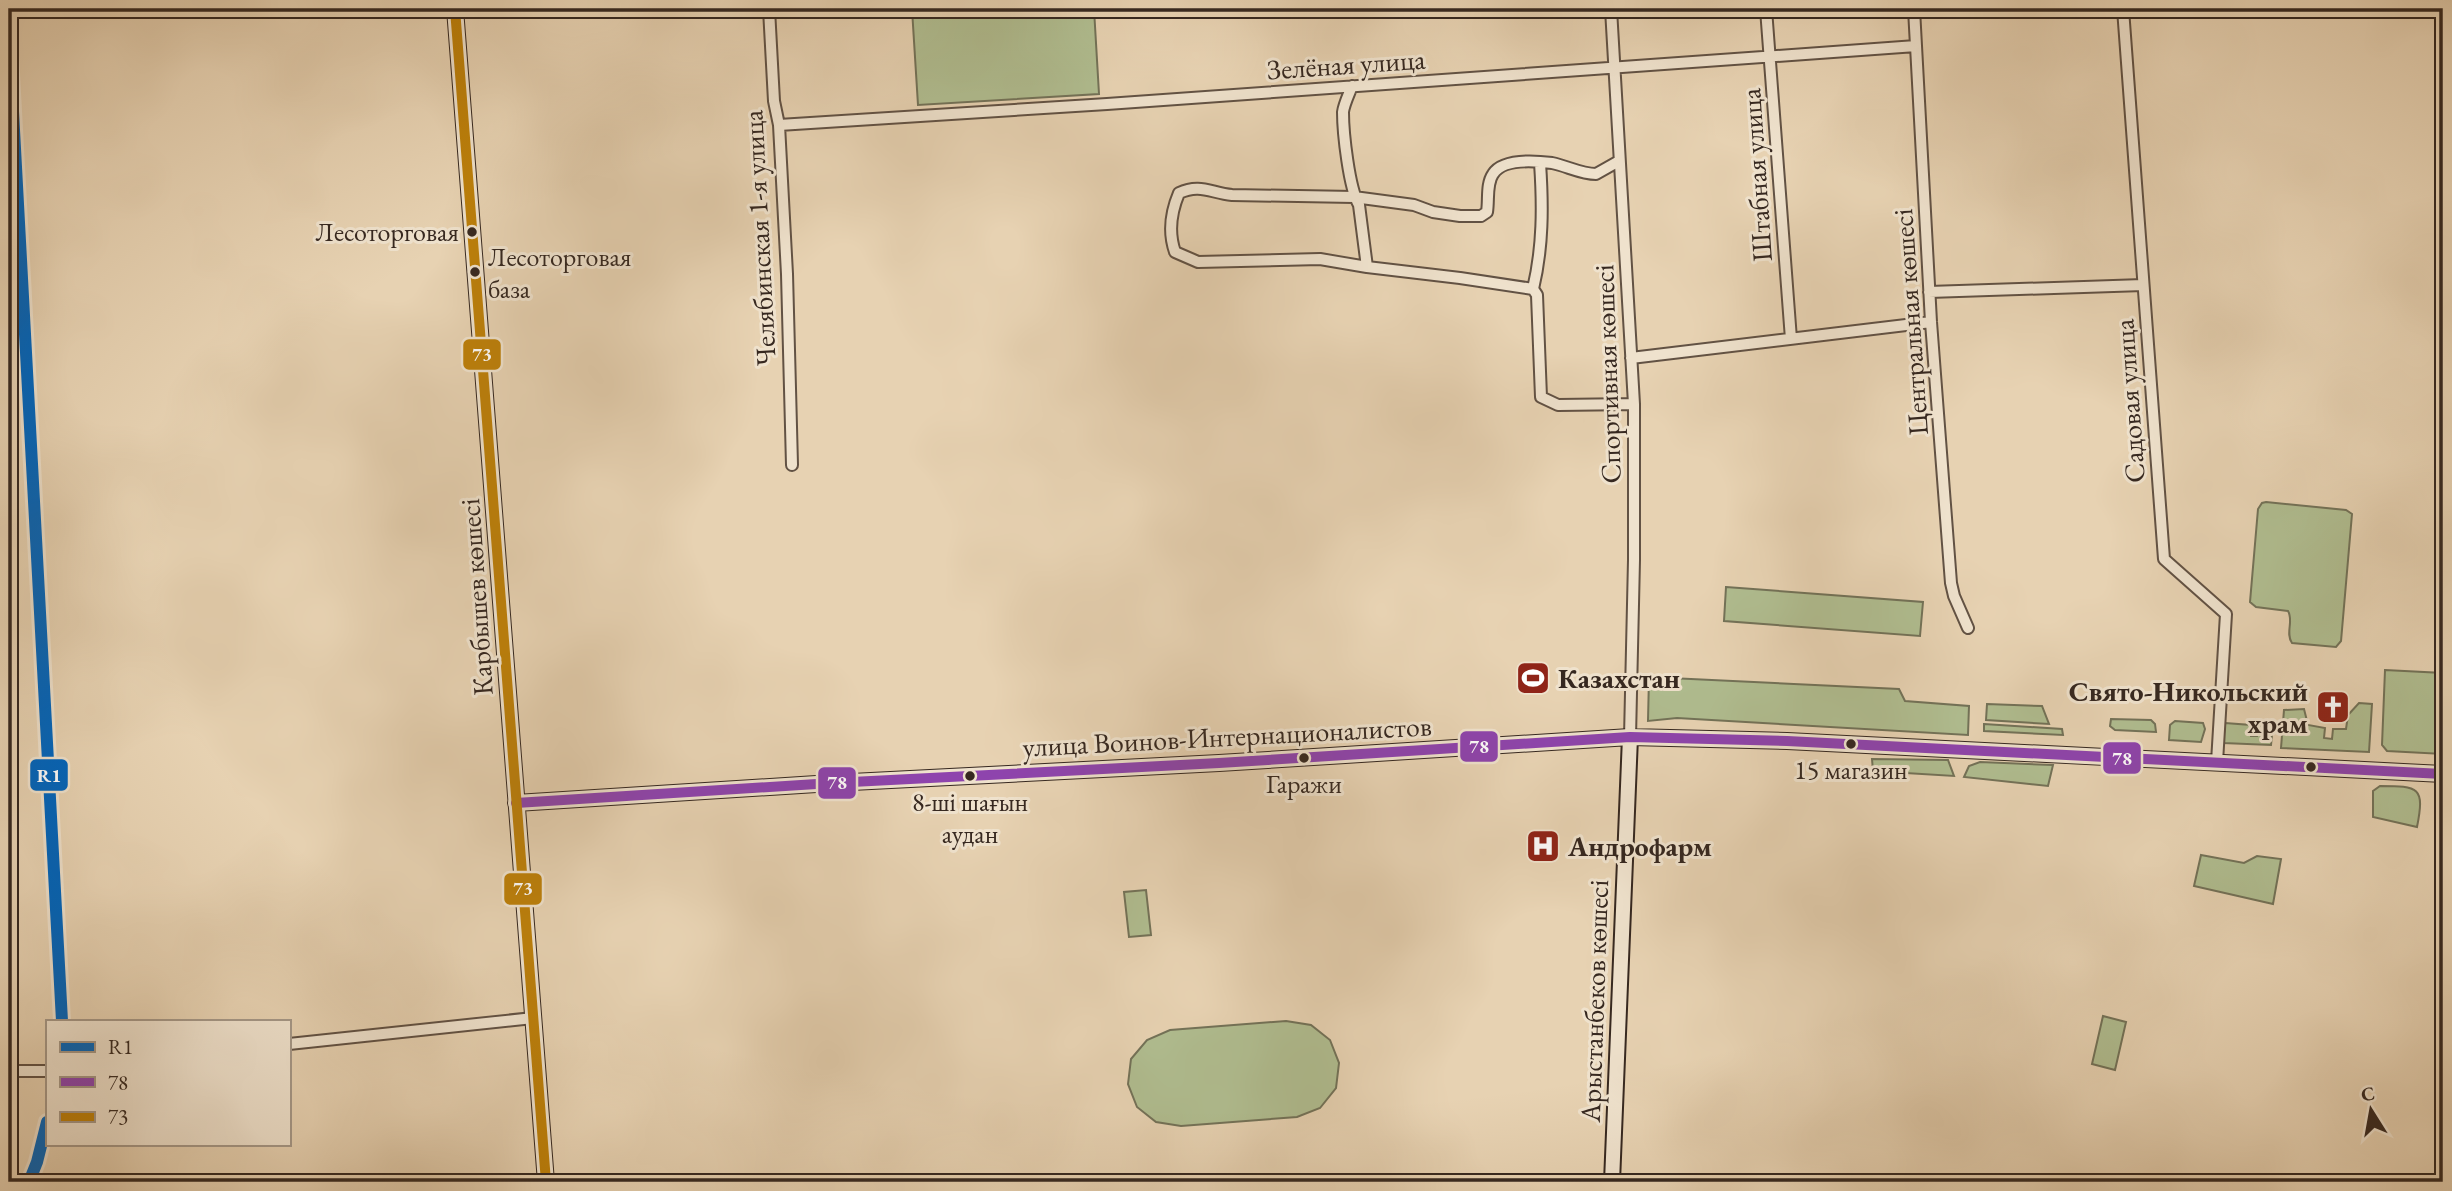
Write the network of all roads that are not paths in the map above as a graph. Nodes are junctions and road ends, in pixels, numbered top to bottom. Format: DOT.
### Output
graph roads {
  1 [pos="455,9"];
  2 [pos="769,9"];
  3 [pos="1611,9"];
  4 [pos="1766,9"];
  5 [pos="1914,9"];
  6 [pos="2123,9"];
  7 [pos="1916,46"];
  8 [pos="1771,56"];
  9 [pos="1614,67"];
  10 [pos="1352,86"];
  11 [pos="779,125"];
  12 [pos="1619,160"];
  13 [pos="1541,163"];
  14 [pos="1354,197"];
  15 [pos="1367,267"];
  16 [pos="2143,285"];
  17 [pos="1533,289"];
  18 [pos="1929,292"];
  19 [pos="1931,322"];
  20 [pos="1791,339"];
  21 [pos="1631,358"];
  22 [pos="1634,404"];
  23 [pos="792,465"];
  24 [pos="1968,628"];
  25 [pos="1630,737"];
  26 [pos="2217,762"];
  27 [pos="2443,774"];
  28 [pos="516,803"];
  29 [pos="533,1018"];
  30 [pos="290,1044"];
  31 [pos="9,1071"];
  32 [pos="46,1071"];
  33 [pos="546,1182"];
  34 [pos="1612,1182"];
  1 -- 28 [label="street, Карбышев көшесі"];
  2 -- 11 [label="street, Челябинская 1-я улица"];
  3 -- 9 [label="street, Спортивная көшесі"];
  4 -- 8 [label="street, Штабная улица"];
  5 -- 7 [label="street, Центральная көшесі"];
  6 -- 16 [label="street, Садовая улица"];
  7 -- 8 [label="street, Зелёная улица"];
  7 -- 18 [label="street, Центральная көшесі"];
  8 -- 9 [label="street, Зелёная улица"];
  8 -- 20 [label="street, Штабная улица"];
  9 -- 10 [label="street, Зелёная улица"];
  9 -- 12 [label="street, Спортивная көшесі"];
  10 -- 11 [label="street, Зелёная улица"];
  10 -- 14 [label="street"];
  11 -- 23 [label="street, Челябинская 1-я улица"];
  12 -- 13 [label="street"];
  12 -- 21 [label="street, Спортивная көшесі"];
  13 -- 14 [label="street"];
  13 -- 17 [label="street"];
  14 -- 15 [label="street"];
  14 -- 15 [label="street"];
  15 -- 17 [label="street"];
  16 -- 18 [label="street"];
  16 -- 26 [label="street, Садовая улица"];
  17 -- 22 [label="street"];
  18 -- 19 [label="street, Центральная көшесі"];
  19 -- 20 [label="street"];
  19 -- 24 [label="street, Центральная көшесі"];
  20 -- 21 [label="street"];
  21 -- 22 [label="street, Спортивная көшесі"];
  22 -- 25 [label="street, Спортивная көшесі"];
  25 -- 26 [label="street, улица Воинов-Интернационалистов"];
  25 -- 28 [label="street, улица Воинов-Интернационалистов"];
  25 -- 34 [label="street, Арыстанбеков көшесі"];
  26 -- 27 [label="street, улица Воинов-Интернационалистов"];
  28 -- 29 [label="street, Карбышев көшесі"];
  29 -- 30 [label="street"];
  29 -- 33 [label="street, Карбышев көшесі"];
  31 -- 32 [label="street"];
}
